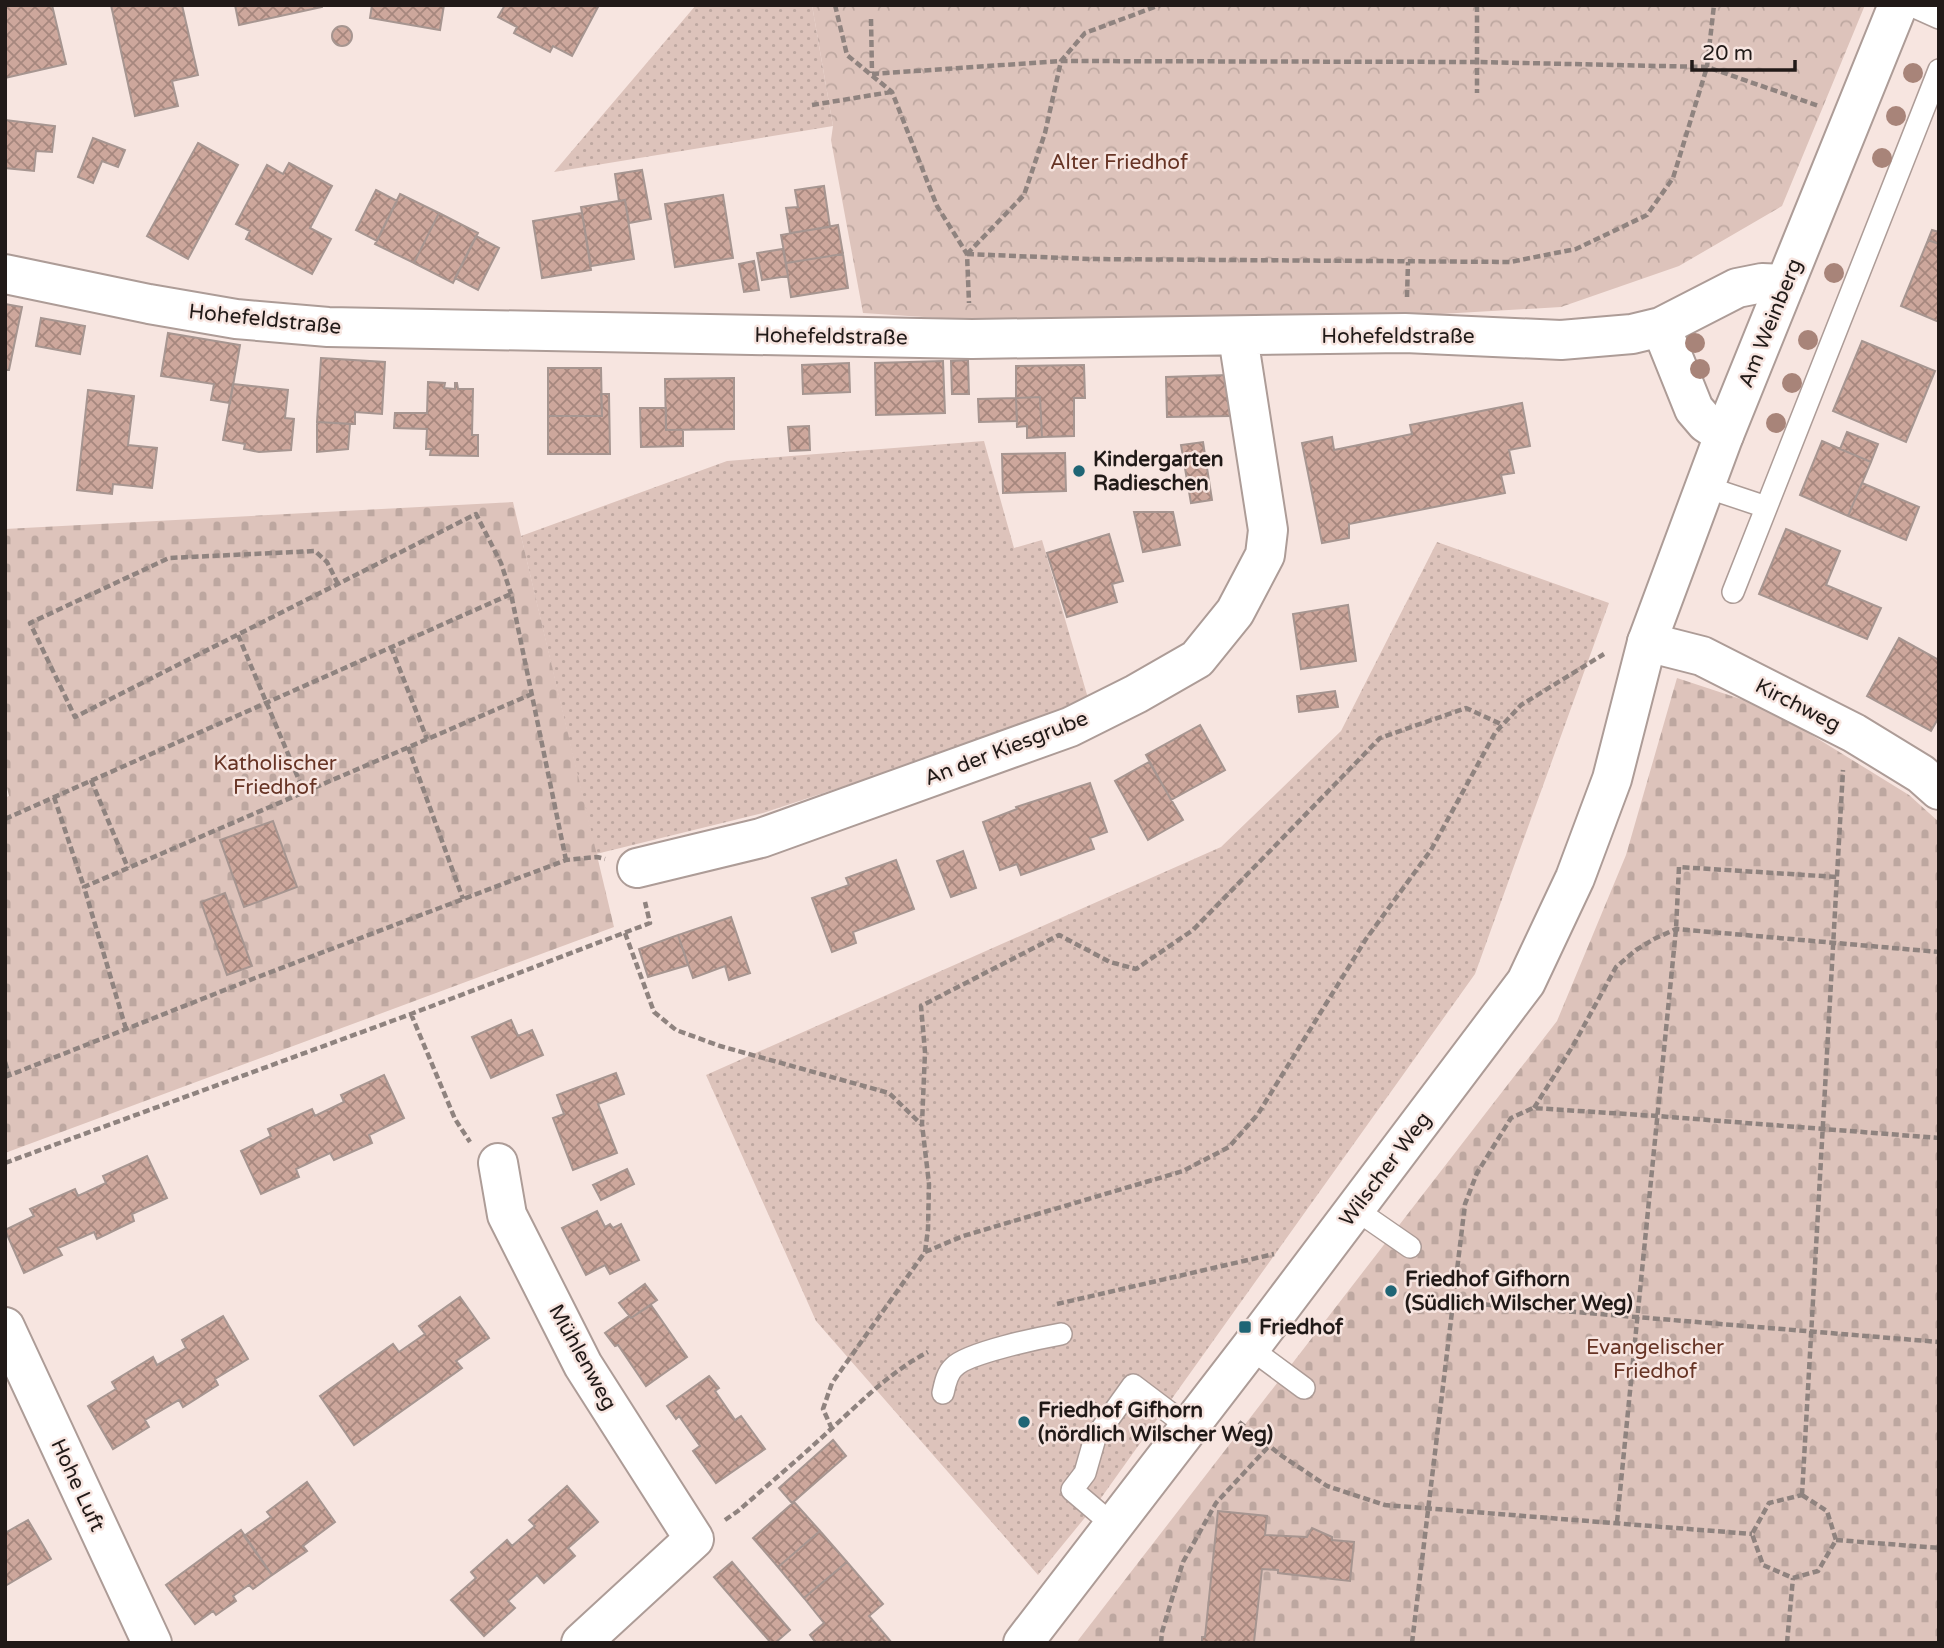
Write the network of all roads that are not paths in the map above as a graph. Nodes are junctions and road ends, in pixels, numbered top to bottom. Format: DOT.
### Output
graph roads {
  1 [pos="1898,5"];
  2 [pos="1910,5"];
  3 [pos="1939,18"];
  4 [pos="1939,70"];
  5 [pos="5,274"];
  6 [pos="1785,284"];
  7 [pos="1661,327"];
  8 [pos="1238,337"];
  9 [pos="1724,435"];
  10 [pos="1706,487"];
  11 [pos="1766,507"];
  12 [pos="1733,592"];
  13 [pos="1629,646"];
  14 [pos="1939,790"];
  15 [pos="637,868"];
  16 [pos="498,1163"];
  17 [pos="1355,1209"];
  18 [pos="1410,1247"];
  19 [pos="5,1327"];
  20 [pos="1061,1334"];
  21 [pos="1250,1348"];
  22 [pos="1304,1388"];
  23 [pos="943,1393"];
  24 [pos="1200,1414"];
  25 [pos="1113,1525"];
  26 [pos="152,1643"];
  27 [pos="581,1643"];
  28 [pos="1023,1643"];
  1 -- 6 [label="street, Am Weinberg"];
  2 -- 3 [label="lane"];
  4 -- 11 [label="lane"];
  5 -- 8 [label="street, Hohefeldstraße"];
  6 -- 7 [label="street, Hohefeldstraße"];
  6 -- 9 [label="street, Am Weinberg"];
  7 -- 8 [label="street, Hohefeldstraße"];
  7 -- 9 [label="street"];
  8 -- 15 [label="street, An der Kiesgrube"];
  9 -- 10 [label="street, Am Weinberg"];
  10 -- 11 [label="lane"];
  10 -- 13 [label="street, Am Weinberg"];
  11 -- 12 [label="lane"];
  13 -- 14 [label="street, Kirchweg"];
  13 -- 17 [label="street, Wilscher Weg"];
  16 -- 27 [label="street, Mühlenweg"];
  17 -- 18 [label="lane"];
  17 -- 21 [label="street, Wilscher Weg"];
  19 -- 26 [label="street, Hohe Luft"];
  20 -- 23 [label="lane"];
  21 -- 22 [label="lane"];
  21 -- 24 [label="street, Wilscher Weg"];
  24 -- 25 [label="street, Wilscher Weg"];
  24 -- 25 [label="lane"];
  25 -- 28 [label="street, Wilscher Weg"];
}
